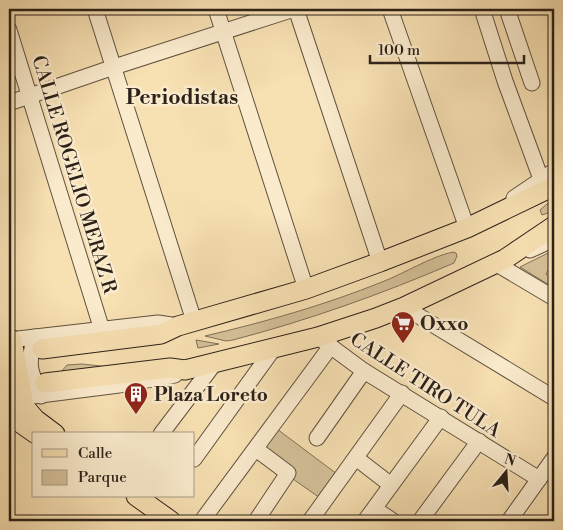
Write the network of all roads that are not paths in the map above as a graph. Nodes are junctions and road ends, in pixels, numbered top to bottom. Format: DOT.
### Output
graph roads {
  1 [pos="95,9"];
  2 [pos="216,9"];
  3 [pos="295,9"];
  4 [pos="390,9"];
  5 [pos="482,9"];
  6 [pos="507,9"];
  7 [pos="9,30"];
  8 [pos="224,32"];
  9 [pos="114,67"];
  10 [pos="505,81"];
  11 [pos="30,96"];
  12 [pos="9,103"];
  13 [pos="550,179"];
  14 [pos="472,225"];
  15 [pos="554,226"];
  16 [pos="554,239"];
  17 [pos="500,261"];
  18 [pos="380,262"];
  19 [pos="306,289"];
  20 [pos="554,298"];
  21 [pos="404,307"];
  22 [pos="186,324"];
  23 [pos="102,330"];
  24 [pos="10,336"];
  25 [pos="325,342"];
  26 [pos="39,343"];
  27 [pos="274,348"];
  28 [pos="214,364"];
  29 [pos="364,371"];
  30 [pos="43,389"];
  31 [pos="402,393"];
  32 [pos="554,398"];
  33 [pos="15,399"];
  34 [pos="9,415"];
  35 [pos="441,417"];
  36 [pos="33,432"];
  37 [pos="52,432"];
  38 [pos="163,432"];
  39 [pos="317,438"];
  40 [pos="479,441"];
  41 [pos="256,449"];
  42 [pos="195,458"];
  43 [pos="356,458"];
  44 [pos="554,458"];
  45 [pos="539,479"];
  46 [pos="391,485"];
  47 [pos="139,498"];
  48 [pos="375,509"];
  49 [pos="204,518"];
  50 [pos="424,520"];
  51 [pos="172,521"];
  52 [pos="256,521"];
  53 [pos="310,521"];
  54 [pos="365,521"];
  55 [pos="393,521"];
  56 [pos="509,521"];
  1 -- 9 [label="street"];
  2 -- 8 [label="street"];
  3 -- 8 [label="street"];
  3 -- 18 [label="street"];
  4 -- 14 [label="street"];
  5 -- 10 [label="street"];
  6 -- 10 [label="street"];
  7 -- 11 [label="street, CALLE ROGELIO MERAZ R"];
  8 -- 9 [label="street"];
  8 -- 19 [label="street"];
  9 -- 11 [label="street"];
  9 -- 22 [label="street"];
  10 -- 13 [label="street"];
  11 -- 12 [label="street"];
  11 -- 23 [label="street, CALLE ROGELIO MERAZ R"];
  13 -- 14 [label="main road"];
  14 -- 18 [label="main road"];
  15 -- 17 [label="main road"];
  16 -- 17 [label="street"];
  17 -- 20 [label="street"];
  17 -- 21 [label="main road"];
  18 -- 19 [label="main road"];
  19 -- 22 [label="main road"];
  21 -- 25 [label="main road"];
  21 -- 32 [label="street"];
  22 -- 23 [label="street"];
  22 -- 26 [label="main road"];
  23 -- 26 [label="street"];
  24 -- 26 [label="street"];
  24 -- 33 [label="main road"];
  25 -- 27 [label="main road"];
  25 -- 29 [label="street, CALLE TIRO TULA"];
  25 -- 41 [label="street"];
  26 -- 30 [label="street"];
  27 -- 28 [label="main road"];
  27 -- 42 [label="street"];
  28 -- 30 [label="main road"];
  28 -- 38 [label="street"];
  29 -- 31 [label="street, CALLE TIRO TULA"];
  29 -- 39 [label="street"];
  30 -- 33 [label="street"];
  31 -- 35 [label="street, CALLE TIRO TULA"];
  31 -- 43 [label="street"];
  33 -- 37 [label="main road"];
  34 -- 36 [label="main road"];
  35 -- 40 [label="street, CALLE TIRO TULA"];
  35 -- 46 [label="street"];
  40 -- 45 [label="street, CALLE TIRO TULA"];
  40 -- 50 [label="street"];
  41 -- 49 [label="street"];
  41 -- 52 [label="street"];
  43 -- 46 [label="street"];
  43 -- 53 [label="street"];
  44 -- 45 [label="street"];
  45 -- 56 [label="street"];
  46 -- 48 [label="street"];
  47 -- 51 [label="main road"];
  48 -- 54 [label="street"];
  48 -- 55 [label="street"];
}
